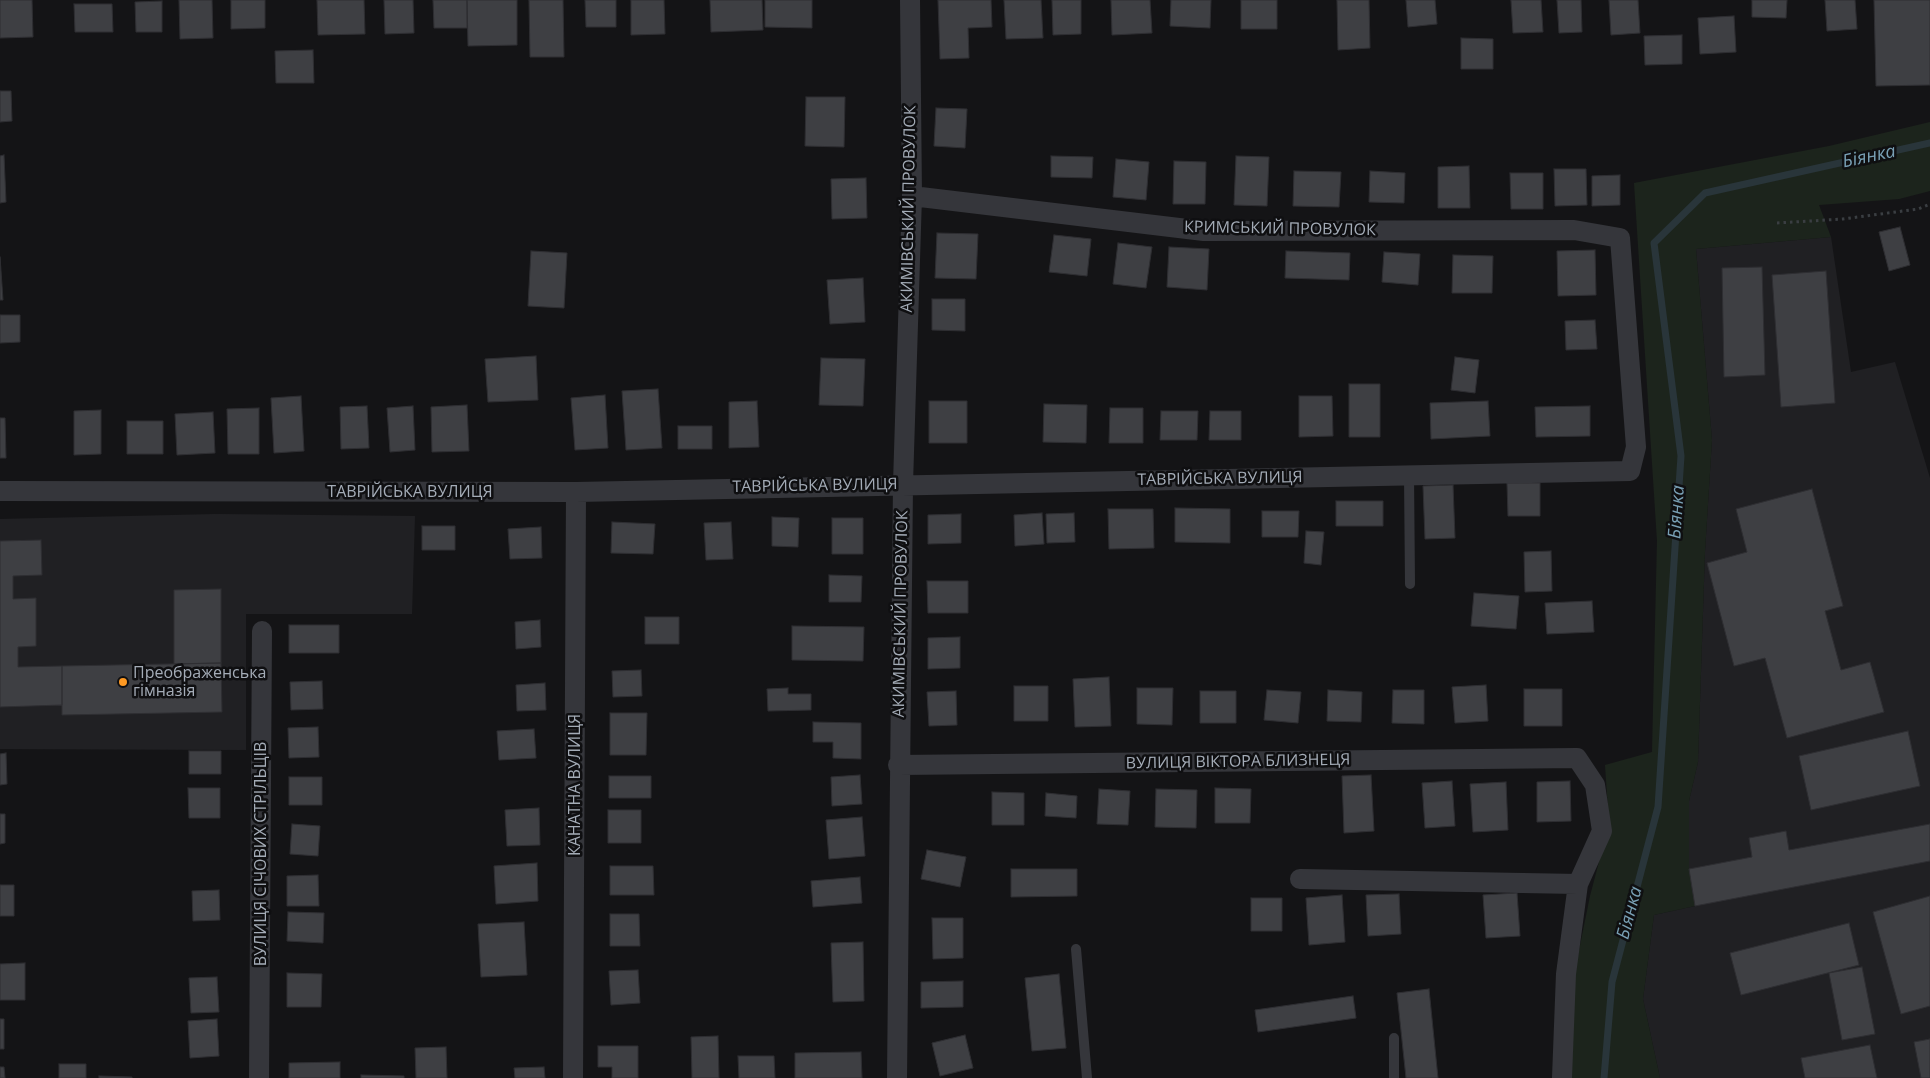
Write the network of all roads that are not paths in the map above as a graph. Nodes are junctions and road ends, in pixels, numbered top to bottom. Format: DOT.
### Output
graph roads {
  1 [pos="910,0"];
  2 [pos="912,196"];
  3 [pos="1630,471"];
  4 [pos="1409,475"];
  5 [pos="903,484"];
  6 [pos="0,491"];
  7 [pos="576,492"];
  8 [pos="1410,584"];
  9 [pos="262,631"];
  10 [pos="898,765"];
  11 [pos="1300,879"];
  12 [pos="1578,884"];
  13 [pos="1076,949"];
  14 [pos="1394,1038"];
  15 [pos="259,1078"];
  16 [pos="573,1078"];
  17 [pos="897,1078"];
  18 [pos="1087,1078"];
  19 [pos="1394,1078"];
  20 [pos="1562,1078"];
  1 -- 2 [label="street, АКИМІВСЬКИЙ ПРОВУЛОК"];
  2 -- 3 [label="street, КРИМСЬКИЙ ПРОВУЛОК"];
  2 -- 5 [label="street, АКИМІВСЬКИЙ ПРОВУЛОК"];
  3 -- 4 [label="street, ТАВРІЙСЬКА ВУЛИЦЯ"];
  4 -- 5 [label="street, ТАВРІЙСЬКА ВУЛИЦЯ"];
  4 -- 8 [label="lane"];
  5 -- 7 [label="street, ТАВРІЙСЬКА ВУЛИЦЯ"];
  5 -- 10 [label="street, АКИМІВСЬКИЙ ПРОВУЛОК"];
  6 -- 7 [label="street, ТАВРІЙСЬКА ВУЛИЦЯ"];
  7 -- 16 [label="street, КАНАТНА ВУЛИЦЯ"];
  9 -- 15 [label="street, ВУЛИЦЯ СІЧОВИХ СТРІЛЬЦІВ"];
  10 -- 12 [label="street, ВУЛИЦЯ ВІКТОРА БЛИЗНЕЦЯ"];
  10 -- 17 [label="street, АКИМІВСЬКИЙ ПРОВУЛОК"];
  11 -- 12 [label="street"];
  12 -- 20 [label="street"];
  13 -- 18 [label="lane"];
  14 -- 19 [label="lane"];
}
